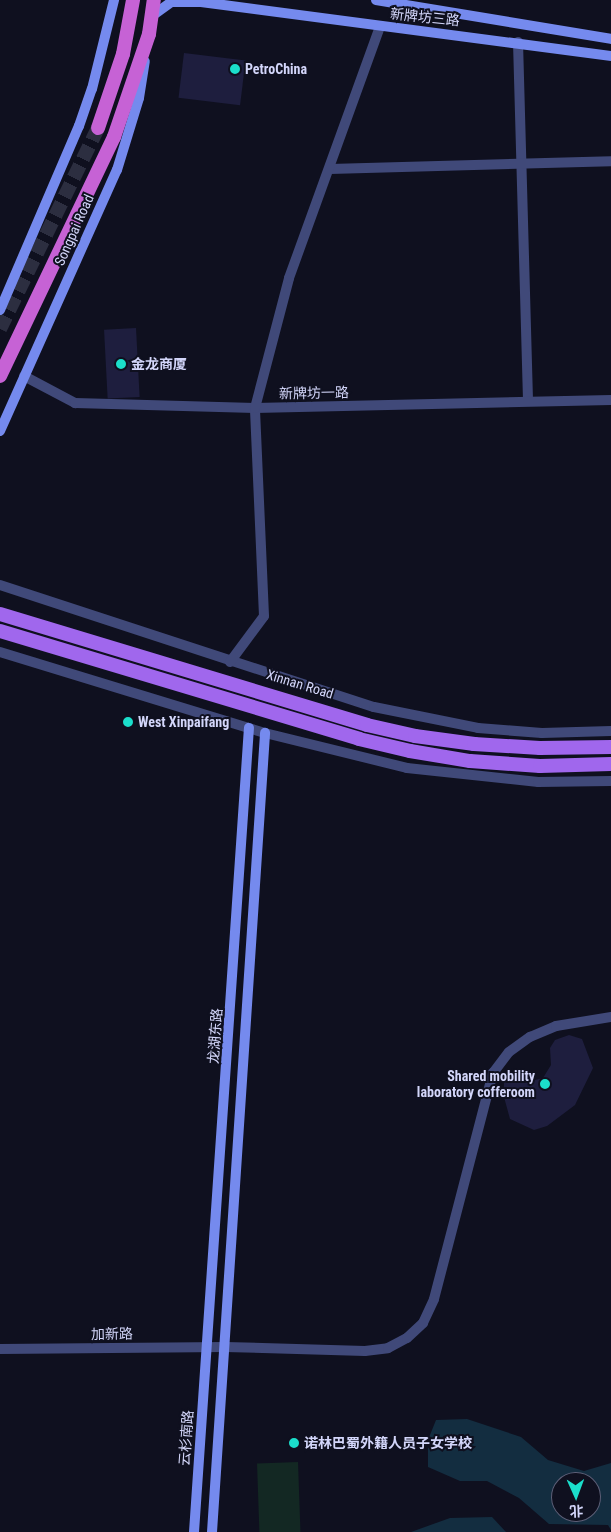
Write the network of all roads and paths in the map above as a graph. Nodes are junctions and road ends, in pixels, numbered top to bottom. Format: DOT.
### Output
graph roads {
  1 [pos="114,0"];
  2 [pos="134,0"];
  3 [pos="154,0"];
  4 [pos="376,0"];
  5 [pos="151,17"];
  6 [pos="380,26"];
  7 [pos="149,34"];
  8 [pos="611,39"];
  9 [pos="518,42"];
  10 [pos="611,56"];
  11 [pos="98,128"];
  12 [pos="611,161"];
  13 [pos="522,163"];
  14 [pos="330,169"];
  15 [pos="0,310"];
  16 [pos="0,376"];
  17 [pos="24,376"];
  18 [pos="611,400"];
  19 [pos="528,401"];
  20 [pos="255,408"];
  21 [pos="0,431"];
  22 [pos="0,585"];
  23 [pos="0,614"];
  24 [pos="0,631"];
  25 [pos="0,652"];
  26 [pos="230,662"];
  27 [pos="249,728"];
  28 [pos="611,731"];
  29 [pos="265,733"];
  30 [pos="611,747"];
  31 [pos="611,764"];
  32 [pos="611,781"];
  33 [pos="611,1017"];
  34 [pos="206,1346"];
  35 [pos="225,1347"];
  36 [pos="0,1349"];
  37 [pos="194,1532"];
  38 [pos="212,1532"];
  1 -- 15 [label="main road"];
  2 -- 11 [label="highway"];
  3 -- 5 [label="highway, Songpai Road"];
  4 -- 8 [label="main road, 新牌坊三路"];
  5 -- 6 [label="main road, 新牌坊三路"];
  5 -- 7 [label="highway, Songpai Road"];
  6 -- 9 [label="main road, 新牌坊三路"];
  6 -- 14 [label="street"];
  7 -- 16 [label="highway, Songpai Road"];
  7 -- 17 [label="main road, Songpai Road"];
  9 -- 10 [label="main road, 新牌坊三路"];
  9 -- 13 [label="street"];
  12 -- 13 [label="street"];
  13 -- 14 [label="street"];
  13 -- 19 [label="street"];
  14 -- 20 [label="street"];
  17 -- 20 [label="street, 新牌坊一路"];
  17 -- 21 [label="main road, Songpai Road"];
  18 -- 19 [label="street, 新牌坊一路"];
  19 -- 20 [label="street, 新牌坊一路"];
  20 -- 26 [label="street"];
  22 -- 26 [label="street, Xinnan Road"];
  23 -- 30 [label="main road, Xinnan Road"];
  24 -- 31 [label="main road"];
  25 -- 27 [label="street"];
  26 -- 28 [label="street, Xinnan Road"];
  27 -- 29 [label="street"];
  27 -- 34 [label="main road, 龙湖东路"];
  29 -- 32 [label="street"];
  29 -- 35 [label="main road"];
  33 -- 35 [label="street, 加新路"];
  34 -- 35 [label="street, 加新路"];
  34 -- 36 [label="street, 加新路"];
  34 -- 37 [label="main road, 云杉南路"];
  35 -- 38 [label="main road"];
}
